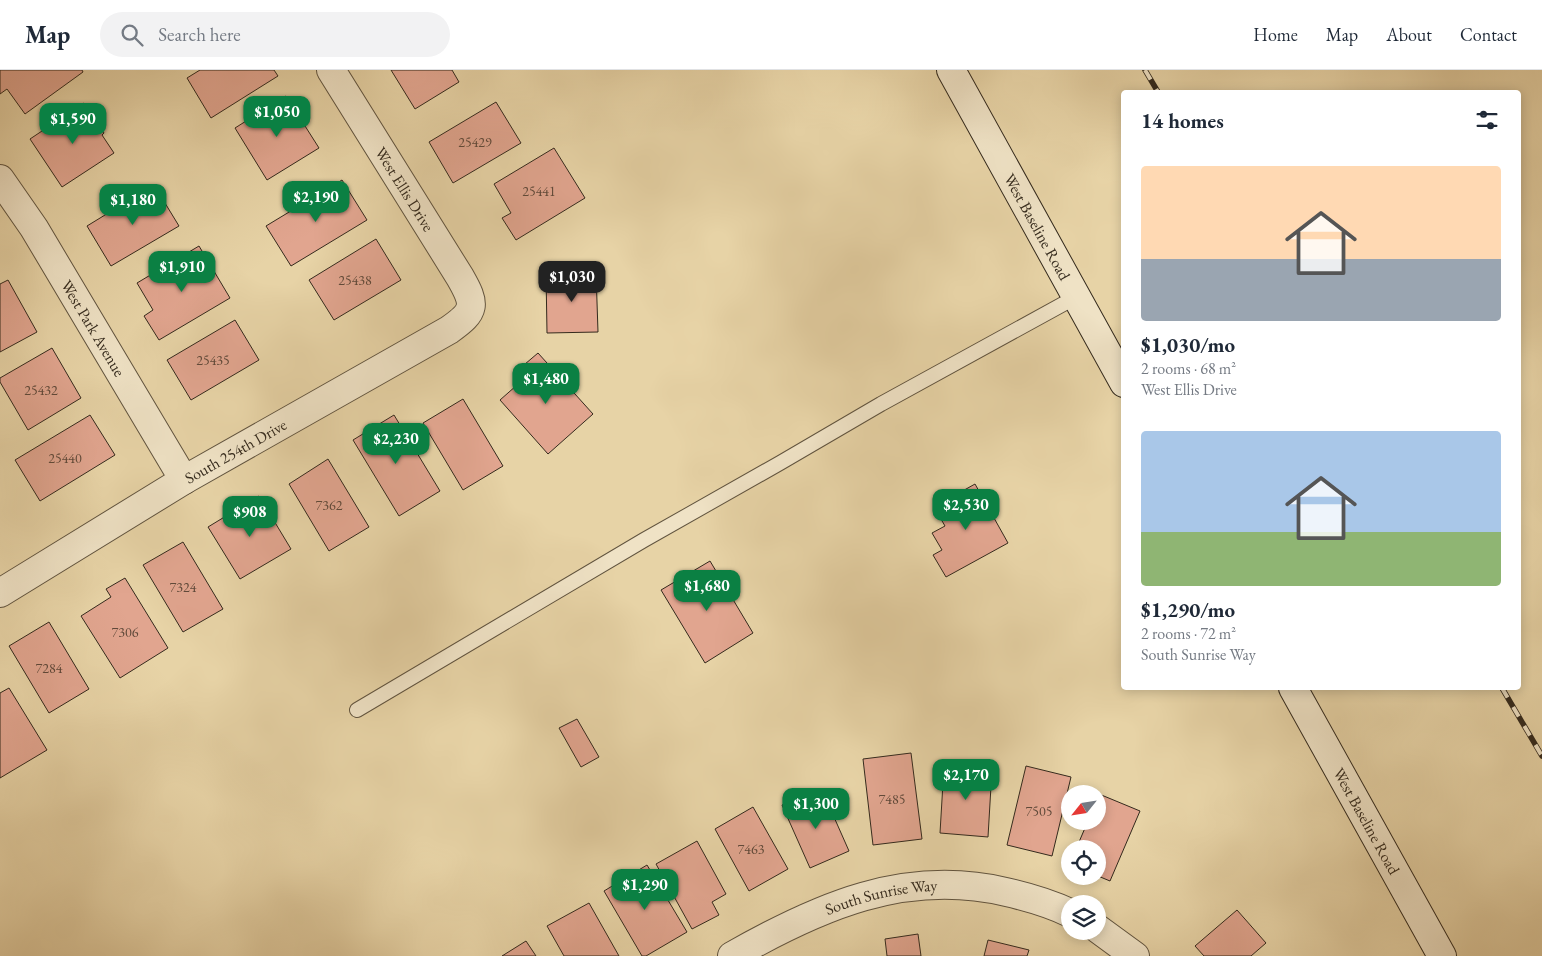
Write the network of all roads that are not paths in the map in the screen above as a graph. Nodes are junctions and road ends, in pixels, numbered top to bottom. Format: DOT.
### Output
graph roads {
  1 [pos="332,70"];
  2 [pos="951,70"];
  3 [pos="0,179"];
  4 [pos="1076,296"];
  5 [pos="471,310"];
  6 [pos="1121,378"];
  7 [pos="184,480"];
  8 [pos="0,593"];
  9 [pos="1294,690"];
  10 [pos="357,710"];
  11 [pos="1061,910"];
  12 [pos="1106,935"];
  13 [pos="732,956"];
  14 [pos="1135,956"];
  15 [pos="1442,956"];
  1 -- 5 [label="street, West Ellis Drive"];
  2 -- 4 [label="street, West Baseline Road"];
  3 -- 7 [label="street, West Park Avenue"];
  4 -- 6 [label="street, West Baseline Road"];
  4 -- 10 [label="lane"];
  5 -- 7 [label="street, South 254th Drive"];
  7 -- 8 [label="street, South 254th Drive"];
  9 -- 15 [label="street, West Baseline Road"];
  11 -- 13 [label="street, South Sunrise Way"];
  12 -- 14 [label="street"];
}
